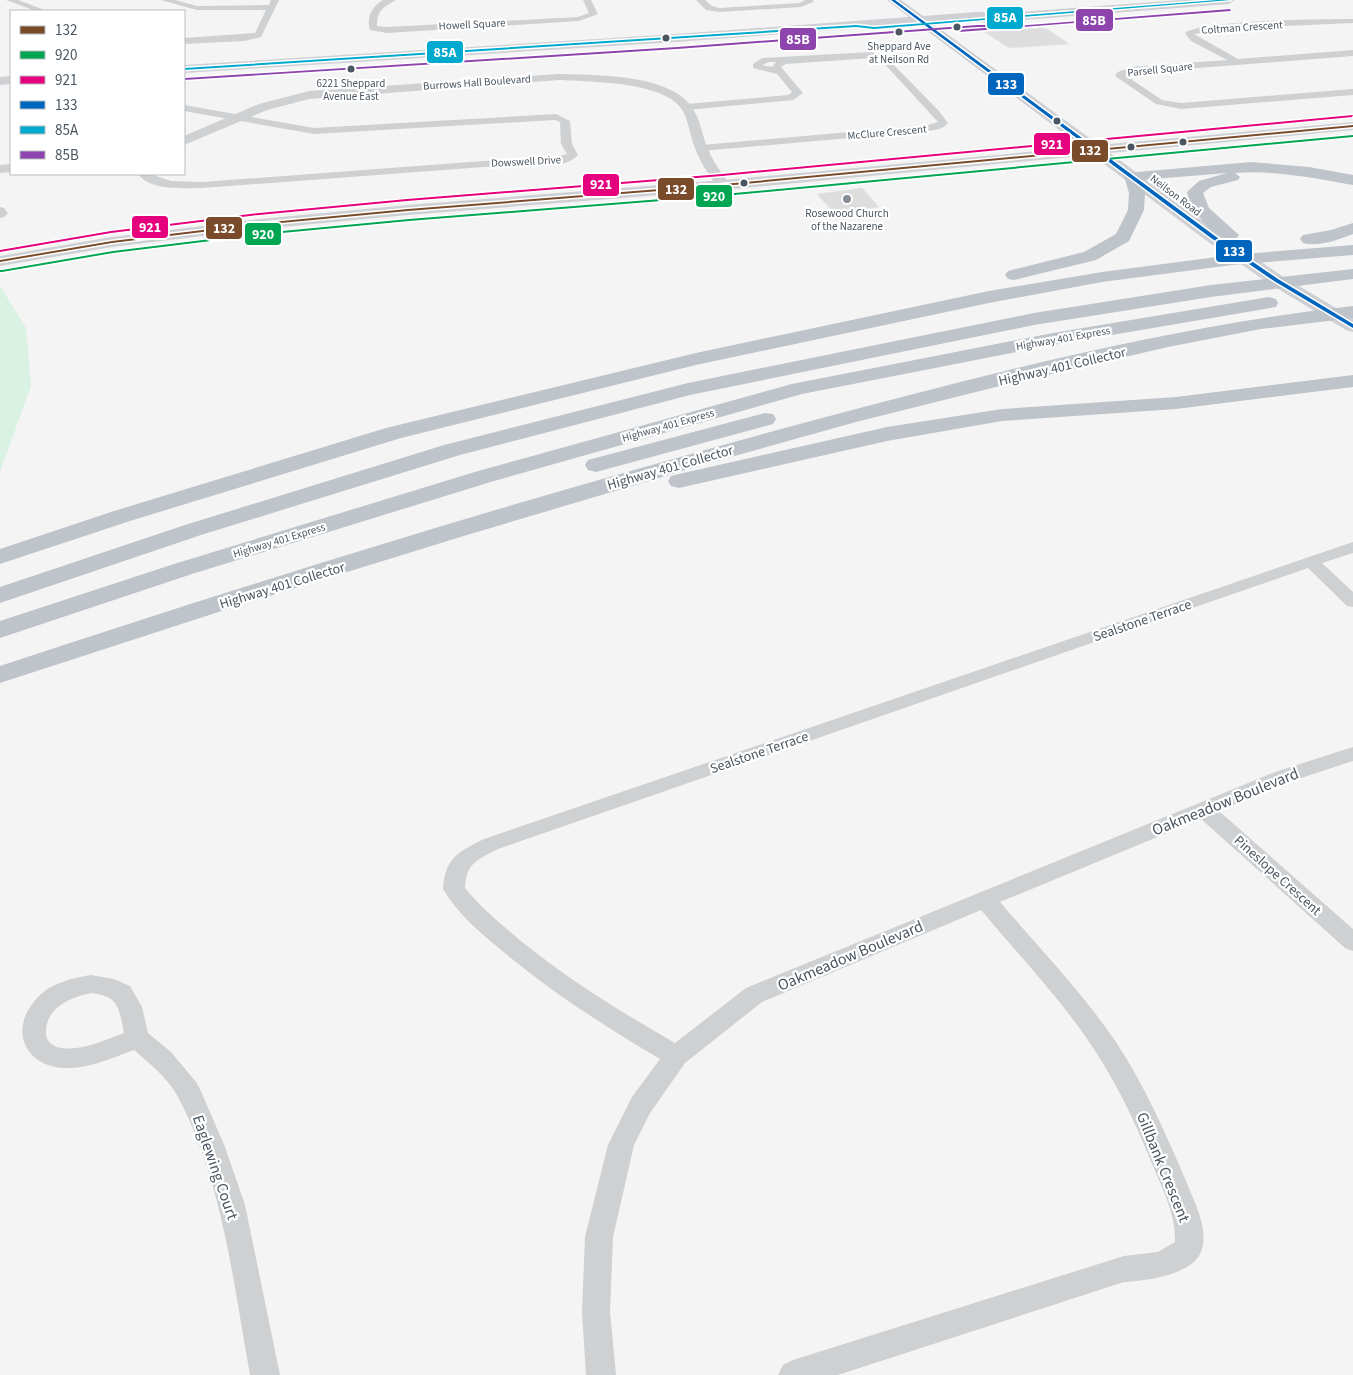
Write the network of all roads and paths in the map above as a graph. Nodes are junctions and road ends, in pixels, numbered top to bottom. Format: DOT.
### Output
graph roads {
  1 [pos="10,0"];
  2 [pos="166,0"];
  3 [pos="392,0"];
  4 [pos="587,0"];
  5 [pos="700,0"];
  6 [pos="809,0"];
  7 [pos="893,0"];
  8 [pos="907,0"];
  9 [pos="1229,0"];
  10 [pos="274,4"];
  11 [pos="29,6"];
  12 [pos="8,10"];
  13 [pos="40,10"];
  14 [pos="928,21"];
  15 [pos="1353,21"];
  16 [pos="185,41"];
  17 [pos="1353,53"];
  18 [pos="987,58"];
  19 [pos="972,59"];
  20 [pos="784,61"];
  21 [pos="1237,62"];
  22 [pos="185,69"];
  23 [pos="780,72"];
  24 [pos="1353,92"];
  25 [pos="687,107"];
  26 [pos="185,108"];
  27 [pos="237,118"];
  28 [pos="1353,126"];
  29 [pos="185,141"];
  30 [pos="701,148"];
  31 [pos="1136,170"];
  32 [pos="145,175"];
  33 [pos="157,182"];
  34 [pos="202,185"];
  35 [pos="723,185"];
  36 [pos="1351,187"];
  37 [pos="0,210"];
  38 [pos="0,215"];
  39 [pos="1353,228"];
  40 [pos="1222,236"];
  41 [pos="1353,250"];
  42 [pos="1353,259"];
  43 [pos="0,260"];
  44 [pos="1353,274"];
  45 [pos="944,289"];
  46 [pos="1353,294"];
  47 [pos="1353,312"];
  48 [pos="1250,325"];
  49 [pos="1353,326"];
  50 [pos="1353,381"];
  51 [pos="688,389"];
  52 [pos="394,433"];
  53 [pos="535,506"];
  54 [pos="1353,547"];
  55 [pos="0,557"];
  56 [pos="1310,561"];
  57 [pos="0,595"];
  58 [pos="1353,602"];
  59 [pos="0,630"];
  60 [pos="0,648"];
  61 [pos="0,675"];
  62 [pos="1353,754"];
  63 [pos="1203,810"];
  64 [pos="985,900"];
  65 [pos="1353,942"];
  66 [pos="137,1038"];
  67 [pos="676,1056"];
  68 [pos="265,1375"];
  69 [pos="601,1375"];
  70 [pos="793,1375"];
  1 -- 11 [label="street"];
  2 -- 10 [label="street"];
  3 -- 4 [label="street, Howell Square"];
  5 -- 6 [label="street"];
  7 -- 14 [label="main road, Neilson Road"];
  8 -- 14 [label="main road, Neilson Road"];
  9 -- 14 [label="main road"];
  10 -- 16 [label="street"];
  11 -- 12 [label="street"];
  11 -- 13 [label="street"];
  14 -- 18 [label="main road, Neilson Road"];
  14 -- 19 [label="main road, Neilson Road"];
  14 -- 22 [label="main road"];
  15 -- 21 [label="street, Coltman Crescent"];
  17 -- 21 [label="street, Parsell Square"];
  18 -- 19 [label="main road"];
  18 -- 31 [label="main road, Neilson Road"];
  19 -- 31 [label="main road, Neilson Road"];
  20 -- 23 [label="street"];
  20 -- 23 [label="street, McClure Crescent"];
  20 -- 30 [label="street, McClure Crescent"];
  21 -- 24 [label="street, Parsell Square"];
  23 -- 25 [label="street"];
  25 -- 27 [label="street, Burrows Hall Boulevard"];
  25 -- 30 [label="street"];
  26 -- 27 [label="street"];
  27 -- 29 [label="street, Burrows Hall Boulevard"];
  27 -- 34 [label="street, Dowswell Drive"];
  28 -- 35 [label="main road"];
  30 -- 35 [label="street"];
  31 -- 36 [label="highway"];
  31 -- 40 [label="main road, Neilson Road"];
  31 -- 45 [label="highway"];
  32 -- 33 [label="street, Dowswell Drive"];
  33 -- 34 [label="street, Dowswell Drive"];
  35 -- 43 [label="main road"];
  36 -- 40 [label="highway"];
  37 -- 38 [label="street"];
  39 -- 52 [label="highway"];
  40 -- 47 [label="main road, Neilson Road"];
  40 -- 49 [label="main road, Neilson Road"];
  41 -- 52 [label="highway"];
  42 -- 51 [label="highway"];
  44 -- 51 [label="highway, Highway 401 Express"];
  46 -- 59 [label="highway, Highway 401 Express"];
  47 -- 48 [label="highway, Highway 401 Collector"];
  48 -- 53 [label="highway, Highway 401 Collector"];
  48 -- 60 [label="highway"];
  50 -- 53 [label="highway"];
  51 -- 57 [label="highway, Highway 401 Express"];
  52 -- 55 [label="highway"];
  53 -- 61 [label="highway, Highway 401 Collector"];
  54 -- 56 [label="street, Sealstone Terrace"];
  56 -- 58 [label="street"];
  56 -- 67 [label="street, Sealstone Terrace"];
  62 -- 63 [label="street, Oakmeadow Boulevard"];
  63 -- 64 [label="street, Oakmeadow Boulevard"];
  63 -- 65 [label="street, Pineslope Crescent"];
  64 -- 67 [label="street, Oakmeadow Boulevard"];
  64 -- 70 [label="street, Gillbank Crescent"];
  66 -- 68 [label="street, Eaglewing Court"];
  67 -- 69 [label="street, Oakmeadow Boulevard"];
}
